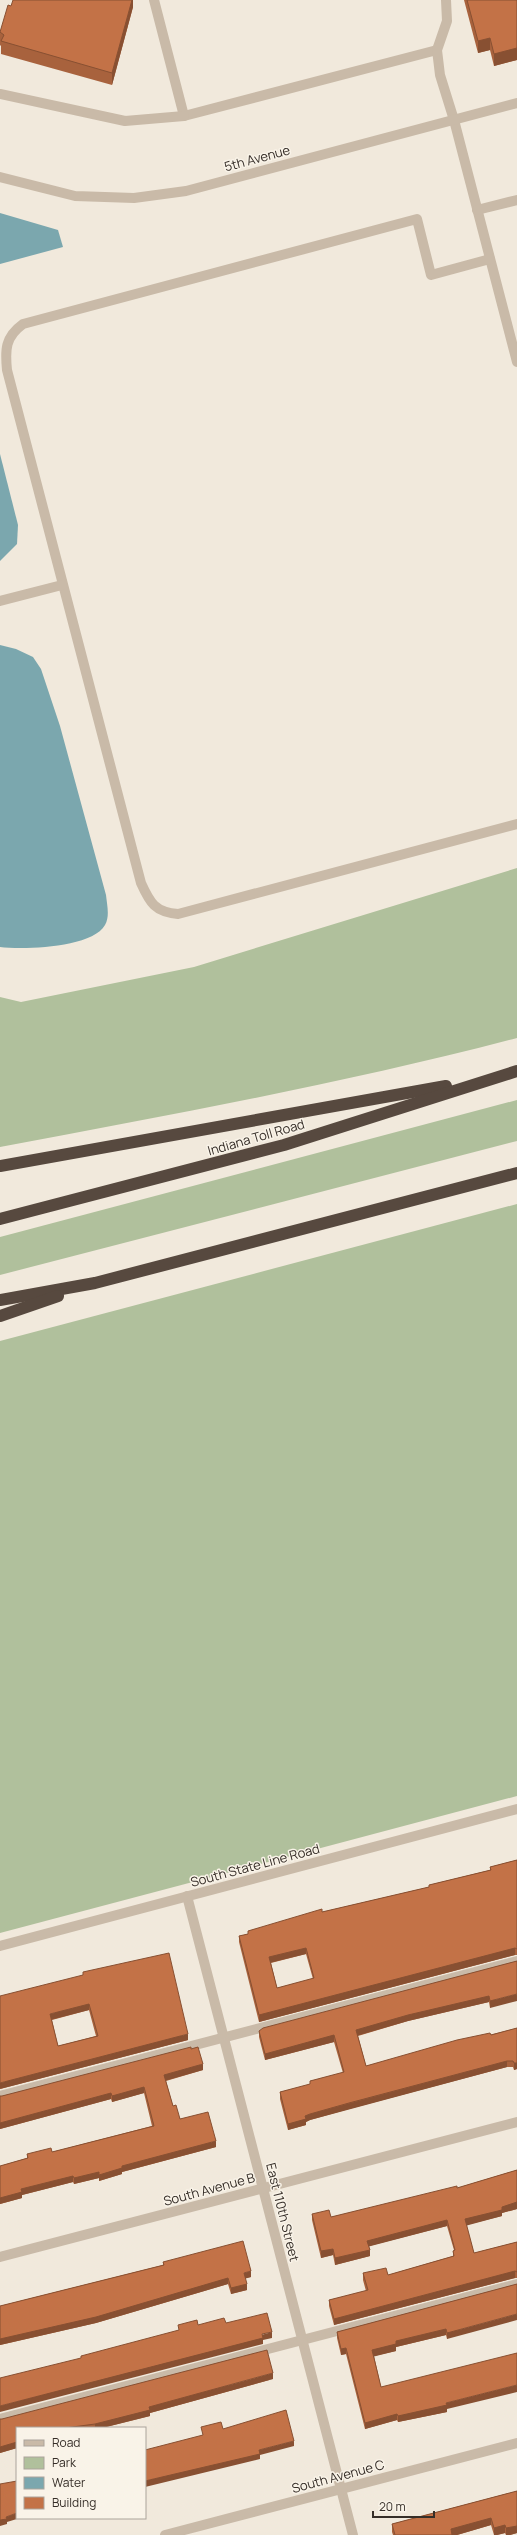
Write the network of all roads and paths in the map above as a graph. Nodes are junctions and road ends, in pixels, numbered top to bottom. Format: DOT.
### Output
graph roads {
  1 [pos="154,0"];
  2 [pos="446,0"];
  3 [pos="437,50"];
  4 [pos="0,94"];
  5 [pos="517,103"];
  6 [pos="184,116"];
  7 [pos="454,120"];
  8 [pos="0,177"];
  9 [pos="517,200"];
  10 [pos="477,210"];
  11 [pos="490,259"];
  12 [pos="517,362"];
  13 [pos="62,585"];
  14 [pos="0,601"];
  15 [pos="517,824"];
  16 [pos="517,1071"];
  17 [pos="491,1078"];
  18 [pos="0,1166"];
  19 [pos="517,1173"];
  20 [pos="0,1219"];
  21 [pos="95,1283"];
  22 [pos="0,1300"];
  23 [pos="0,1316"];
  24 [pos="517,1810"];
  25 [pos="187,1896"];
  26 [pos="0,1946"];
  27 [pos="517,1961"];
  28 [pos="224,2038"];
  29 [pos="0,2096"];
  30 [pos="517,2122"];
  31 [pos="264,2188"];
  32 [pos="0,2257"];
  33 [pos="517,2284"];
  34 [pos="302,2340"];
  35 [pos="0,2419"];
  36 [pos="517,2443"];
  37 [pos="341,2489"];
  38 [pos="165,2535"];
  39 [pos="353,2535"];
  1 -- 6 [label="street"];
  2 -- 3 [label="street"];
  3 -- 6 [label="street"];
  3 -- 7 [label="street"];
  4 -- 6 [label="street"];
  5 -- 7 [label="street, 5th Avenue"];
  7 -- 8 [label="street, 5th Avenue"];
  7 -- 10 [label="street"];
  9 -- 10 [label="street"];
  10 -- 11 [label="street"];
  11 -- 12 [label="street"];
  11 -- 13 [label="street"];
  13 -- 14 [label="street"];
  13 -- 15 [label="street"];
  16 -- 17 [label="highway, Indiana Toll Road"];
  17 -- 18 [label="highway"];
  17 -- 20 [label="highway, Indiana Toll Road"];
  19 -- 21 [label="highway"];
  21 -- 22 [label="highway"];
  21 -- 23 [label="highway"];
  24 -- 25 [label="street, South State Line Road"];
  25 -- 26 [label="street, South State Line Road"];
  25 -- 28 [label="street, East 110th Street"];
  27 -- 28 [label="street"];
  28 -- 29 [label="street"];
  28 -- 31 [label="street, East 110th Street"];
  30 -- 31 [label="street, South Avenue B"];
  31 -- 32 [label="street, South Avenue B"];
  31 -- 34 [label="street, East 110th Street"];
  33 -- 34 [label="street"];
  34 -- 35 [label="street"];
  34 -- 37 [label="street, East 110th Street"];
  36 -- 37 [label="street, South Avenue C"];
  37 -- 38 [label="street, South Avenue C"];
  37 -- 39 [label="street, East 110th Street"];
}
